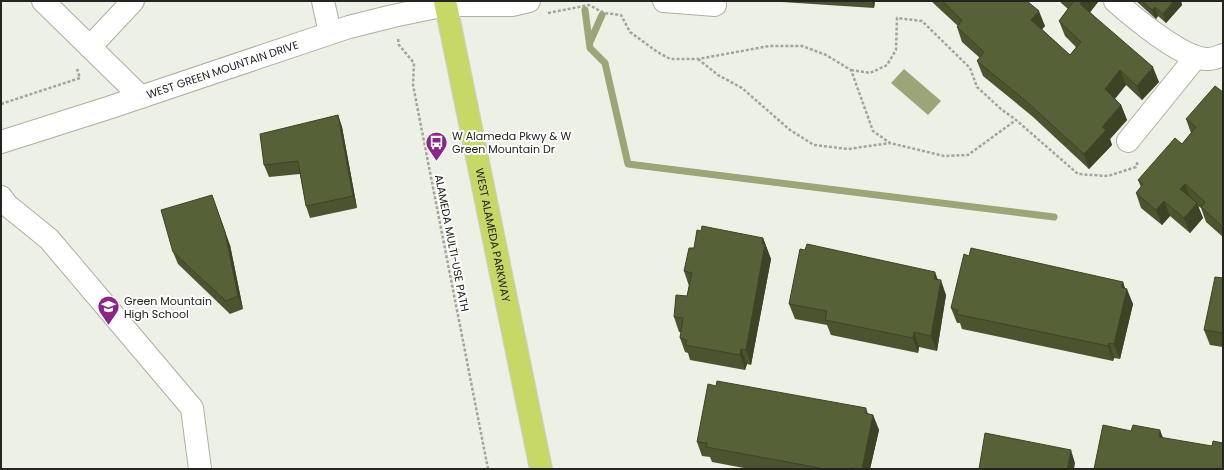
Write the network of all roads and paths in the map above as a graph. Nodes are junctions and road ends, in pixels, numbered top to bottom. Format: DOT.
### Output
graph roads {
  1 [pos="43,1"];
  2 [pos="133,1"];
  3 [pos="323,1"];
  4 [pos="529,1"];
  5 [pos="664,1"];
  6 [pos="1115,1"];
  7 [pos="449,2"];
  8 [pos="715,5"];
  9 [pos="547,13"];
  10 [pos="393,16"];
  11 [pos="330,33"];
  12 [pos="90,47"];
  13 [pos="1223,55"];
  14 [pos="1196,57"];
  15 [pos="698,59"];
  16 [pos="851,70"];
  17 [pos="80,78"];
  18 [pos="141,97"];
  19 [pos="1,104"];
  20 [pos="1016,120"];
  21 [pos="1,142"];
  22 [pos="890,143"];
  23 [pos="1133,151"];
  24 [pos="1,197"];
  25 [pos="200,469"];
  26 [pos="488,469"];
  27 [pos="541,469"];
  1 -- 12 [label="street"];
  2 -- 12 [label="street"];
  3 -- 11 [label="street"];
  4 -- 7 [label="street, WEST GREEN MOUNTAIN DRIVE"];
  5 -- 8 [label="street"];
  6 -- 14 [label="street"];
  7 -- 10 [label="street, WEST GREEN MOUNTAIN DRIVE"];
  7 -- 27 [label="main road, WEST ALAMEDA PARKWAY"];
  9 -- 15 [label="path"];
  10 -- 11 [label="street, WEST GREEN MOUNTAIN DRIVE"];
  10 -- 26 [label="path, ALAMEDA MULTI-USE PATH"];
  11 -- 18 [label="street, WEST GREEN MOUNTAIN DRIVE"];
  12 -- 18 [label="street"];
  13 -- 14 [label="street"];
  14 -- 23 [label="street"];
  15 -- 16 [label="path"];
  15 -- 22 [label="path"];
  16 -- 20 [label="path"];
  16 -- 22 [label="path"];
  17 -- 19 [label="path"];
  18 -- 21 [label="street, WEST GREEN MOUNTAIN DRIVE"];
  20 -- 22 [label="path"];
  20 -- 23 [label="path"];
  24 -- 25 [label="street"];
}
